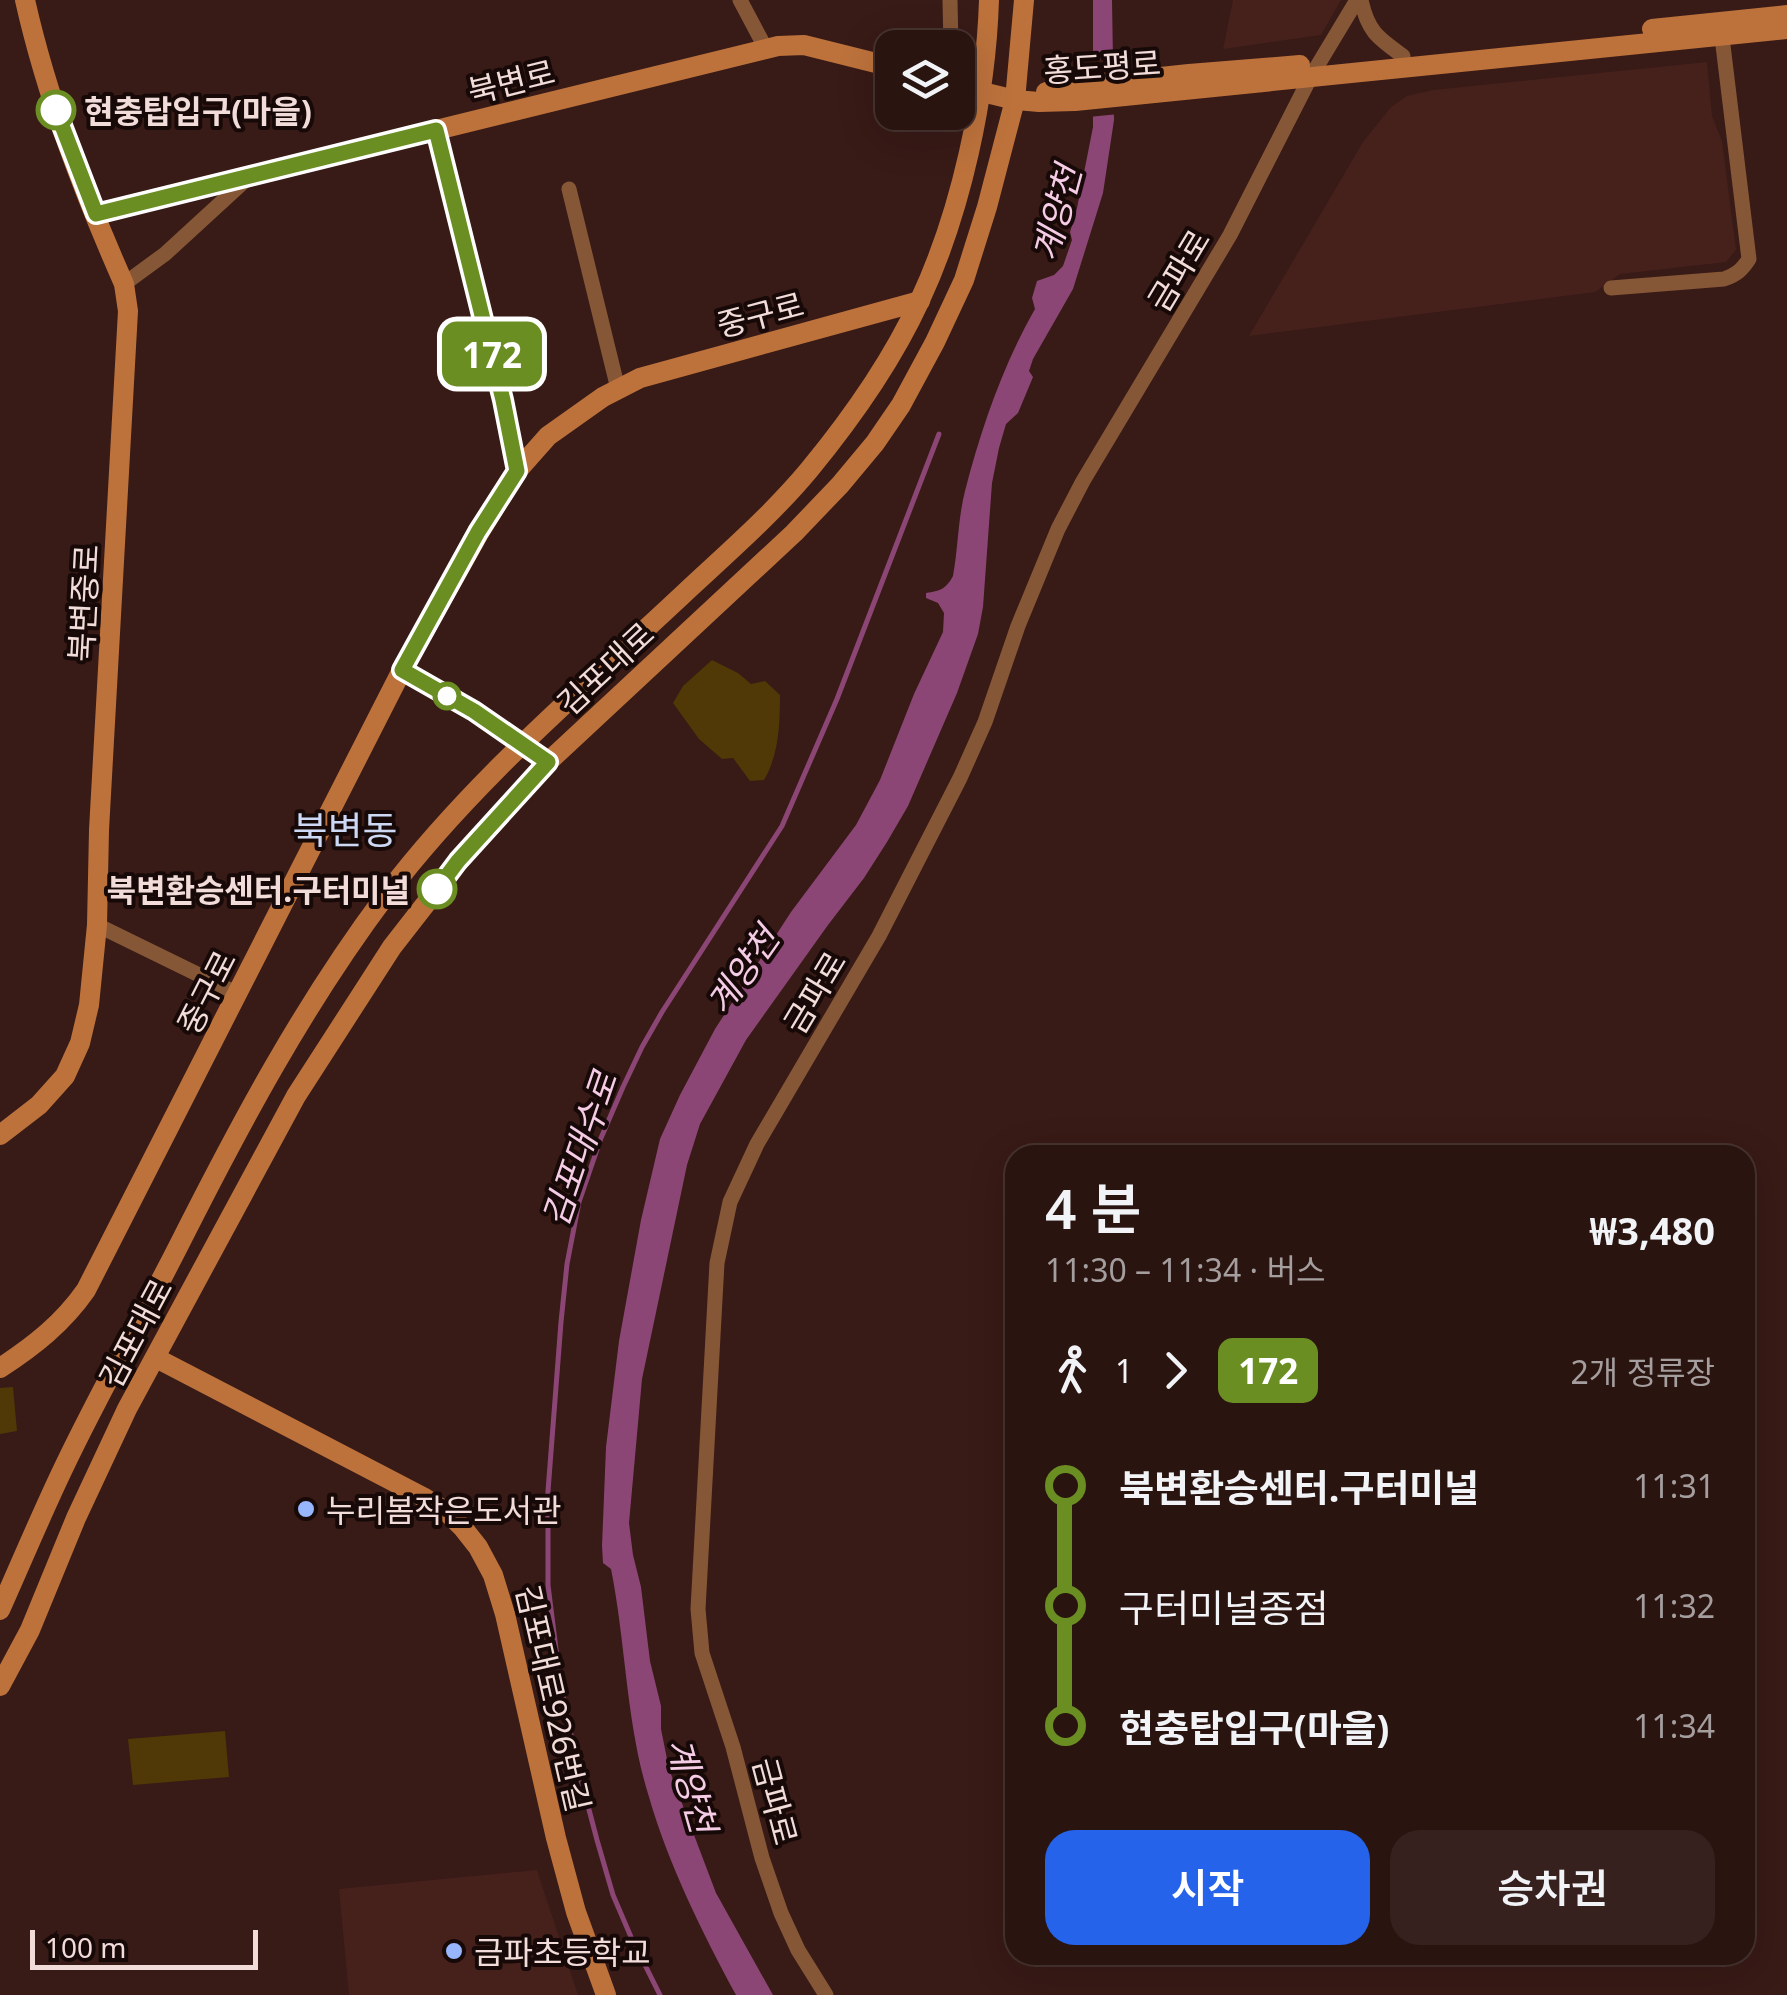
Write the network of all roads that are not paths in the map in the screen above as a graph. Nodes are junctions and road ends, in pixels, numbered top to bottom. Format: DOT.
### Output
graph roads {
  1 [pos="25,0"];
  2 [pos="740,0"];
  3 [pos="950,0"];
  4 [pos="989,0"];
  5 [pos="1024,0"];
  6 [pos="1359,0"];
  7 [pos="1787,15"];
  8 [pos="1721,28"];
  9 [pos="1787,29"];
  10 [pos="950,30"];
  11 [pos="766,49"];
  12 [pos="1403,56"];
  13 [pos="875,63"];
  14 [pos="1314,71"];
  15 [pos="975,91"];
  16 [pos="980,93"];
  17 [pos="1014,100"];
  18 [pos="436,130"];
  19 [pos="250,176"];
  20 [pos="568,189"];
  21 [pos="96,214"];
  22 [pos="124,284"];
  23 [pos="1612,288"];
  24 [pos="920,301"];
  25 [pos="618,388"];
  26 [pos="517,471"];
  27 [pos="402,670"];
  28 [pos="522,744"];
  29 [pos="548,762"];
  30 [pos="97,925"];
  31 [pos="238,994"];
  32 [pos="0,1134"];
  33 [pos="156,1358"];
  34 [pos="0,1368"];
  35 [pos="2,1604"];
  36 [pos="0,1686"];
  37 [pos="606,1995"];
  38 [pos="826,1995"];
  1 -- 21 [label="street, 북변중로"];
  2 -- 11 [label="street"];
  3 -- 10 [label="street"];
  4 -- 16 [label="street, 김포대로"];
  5 -- 17 [label="street, 김포대로"];
  6 -- 12 [label="street"];
  6 -- 14 [label="street, 금파로"];
  7 -- 8 [label="street, 홍도평로"];
  8 -- 9 [label="street, 홍도평로"];
  8 -- 12 [label="street, 홍도평로"];
  8 -- 14 [label="street, 홍도평로"];
  8 -- 23 [label="street"];
  11 -- 13 [label="street, 북변로"];
  11 -- 18 [label="street, 북변로"];
  12 -- 14 [label="street, 홍도평로"];
  14 -- 17 [label="street, 홍도평로"];
  14 -- 38 [label="street, 금파로"];
  15 -- 16 [label="street"];
  16 -- 17 [label="street"];
  16 -- 24 [label="street, 김포대로"];
  17 -- 29 [label="street, 김포대로"];
  18 -- 19 [label="street, 북변로"];
  18 -- 26 [label="street"];
  19 -- 21 [label="street, 북변로"];
  19 -- 22 [label="street"];
  20 -- 25 [label="street"];
  21 -- 22 [label="street, 북변중로"];
  22 -- 30 [label="street, 북변중로"];
  24 -- 25 [label="street, 중구로"];
  24 -- 28 [label="street, 김포대로"];
  25 -- 26 [label="street, 중구로"];
  26 -- 27 [label="street, 중구로"];
  27 -- 28 [label="street"];
  27 -- 31 [label="street, 중구로"];
  28 -- 29 [label="street"];
  28 -- 35 [label="street, 김포대로"];
  29 -- 33 [label="street, 김포대로"];
  30 -- 31 [label="street"];
  30 -- 32 [label="street, 북변중로"];
  31 -- 34 [label="street, 중구로"];
  33 -- 36 [label="street, 김포대로"];
  33 -- 37 [label="street, 김포대로926번길"];
}
